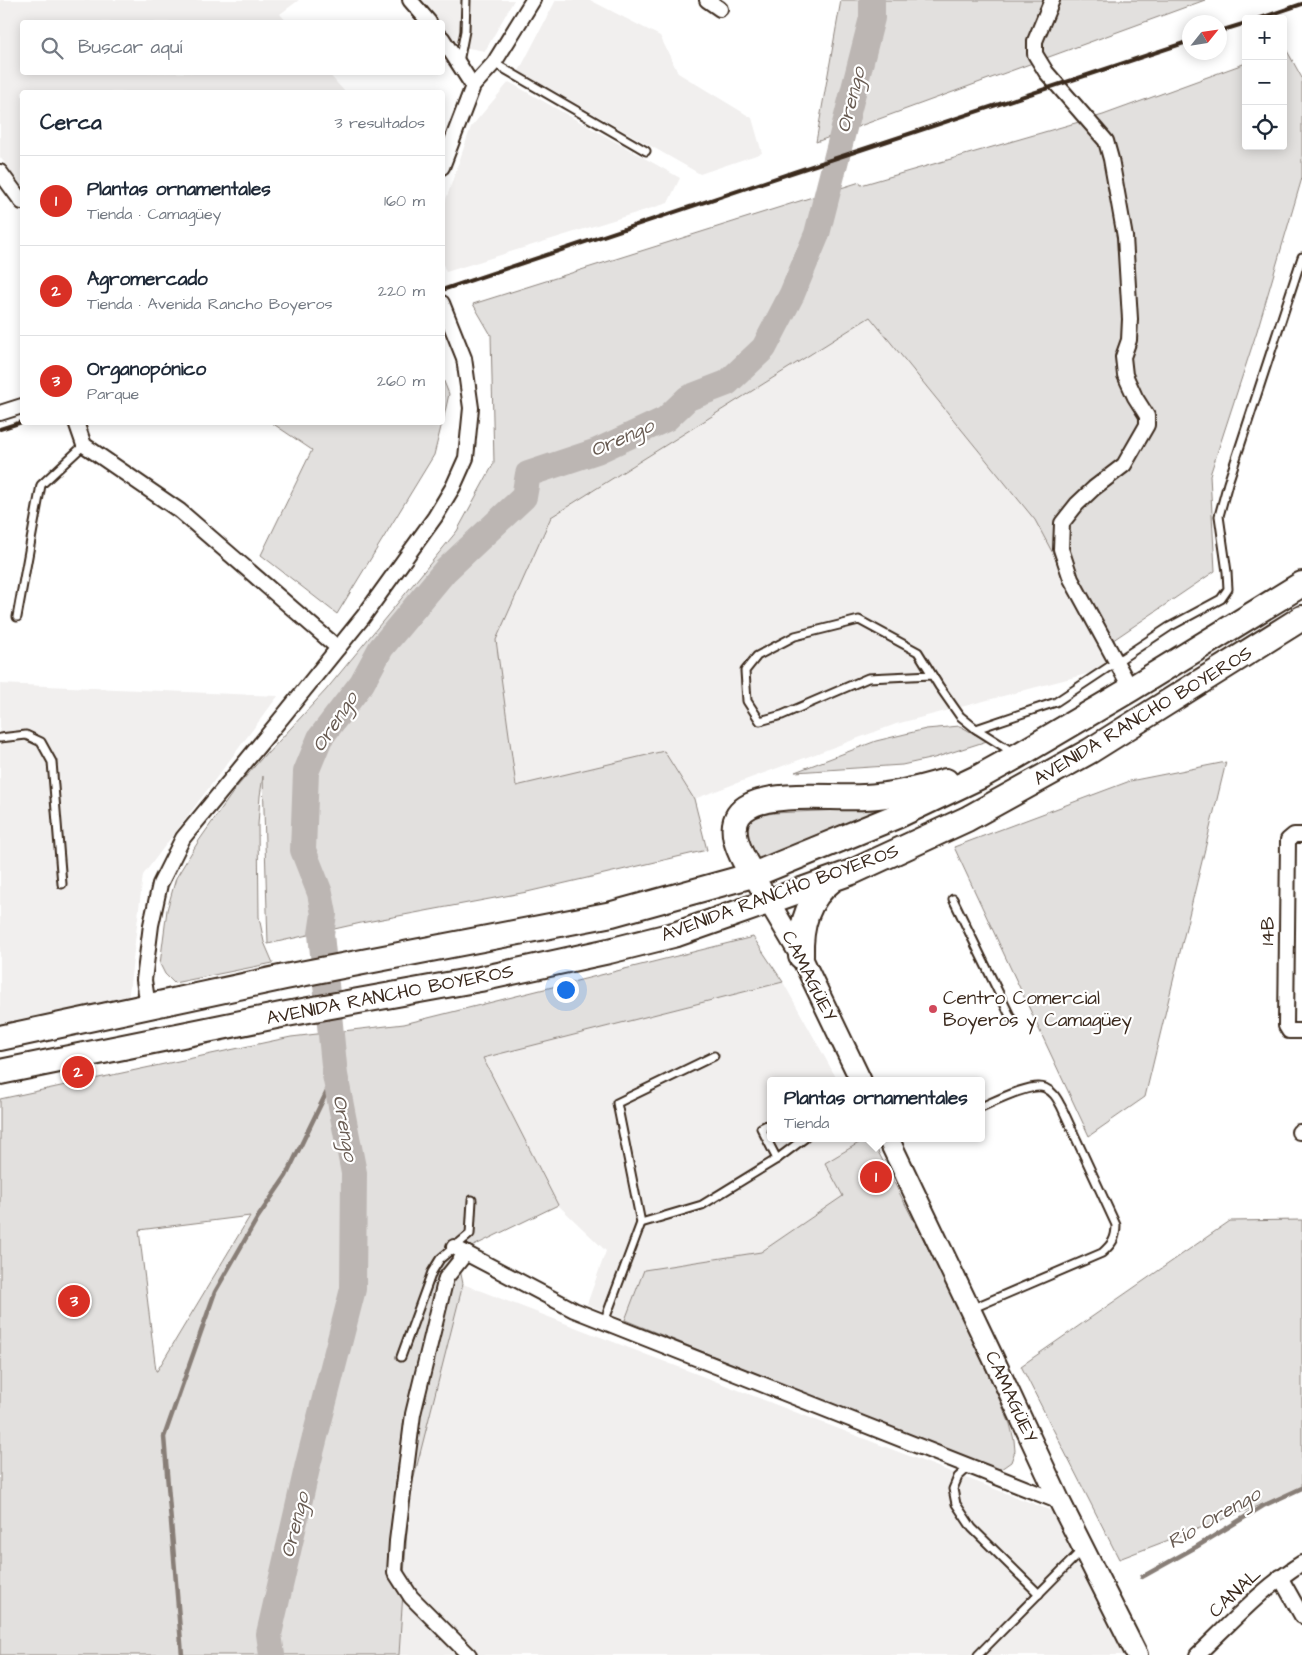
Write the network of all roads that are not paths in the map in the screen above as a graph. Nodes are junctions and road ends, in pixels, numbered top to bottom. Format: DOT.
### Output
graph roads {
  1 [pos="410,0"];
  2 [pos="466,0"];
  3 [pos="533,0"];
  4 [pos="708,0"];
  5 [pos="1052,0"];
  6 [pos="720,9"];
  7 [pos="427,20"];
  8 [pos="445,42"];
  9 [pos="459,63"];
  10 [pos="494,64"];
  11 [pos="473,86"];
  12 [pos="646,151"];
  13 [pos="445,160"];
  14 [pos="0,172"];
  15 [pos="20,199"];
  16 [pos="1302,258"];
  17 [pos="445,310"];
  18 [pos="20,407"];
  19 [pos="0,413"];
  20 [pos="77,425"];
  21 [pos="84,445"];
  22 [pos="1302,584"];
  23 [pos="17,617"];
  24 [pos="1302,618"];
  25 [pos="338,648"];
  26 [pos="1115,662"];
  27 [pos="932,675"];
  28 [pos="1131,689"];
  29 [pos="976,729"];
  30 [pos="0,738"];
  31 [pos="1019,755"];
  32 [pos="1296,836"];
  33 [pos="852,872"];
  34 [pos="753,875"];
  35 [pos="62,884"];
  36 [pos="954,899"];
  37 [pos="769,902"];
  38 [pos="801,956"];
  39 [pos="148,1006"];
  40 [pos="1012,1020"];
  41 [pos="1302,1031"];
  42 [pos="0,1038"];
  43 [pos="714,1056"];
  44 [pos="0,1072"];
  45 [pos="858,1077"];
  46 [pos="985,1105"];
  47 [pos="767,1125"];
  48 [pos="767,1139"];
  49 [pos="769,1142"];
  50 [pos="800,1142"];
  51 [pos="893,1142"];
  52 [pos="778,1159"];
  53 [pos="472,1200"];
  54 [pos="641,1223"];
  55 [pos="460,1250"];
  56 [pos="970,1309"];
  57 [pos="604,1322"];
  58 [pos="401,1358"];
  59 [pos="969,1467"];
  60 [pos="1060,1502"];
  61 [pos="1084,1549"];
  62 [pos="1302,1563"];
  63 [pos="1280,1577"];
  64 [pos="1039,1594"];
  65 [pos="1302,1616"];
  66 [pos="469,1655"];
  67 [pos="978,1655"];
  68 [pos="1137,1655"];
  69 [pos="1197,1655"];
  1 -- 7 [label="street"];
  2 -- 9 [label="lane"];
  3 -- 10 [label="street"];
  4 -- 6 [label="street"];
  5 -- 26 [label="street"];
  8 -- 9 [label="street"];
  9 -- 11 [label="street"];
  10 -- 11 [label="street"];
  10 -- 12 [label="lane"];
  11 -- 13 [label="street"];
  14 -- 15 [label="street"];
  16 -- 26 [label="lane"];
  17 -- 25 [label="street"];
  18 -- 19 [label="street"];
  20 -- 21 [label="street"];
  21 -- 23 [label="lane"];
  21 -- 25 [label="street"];
  22 -- 28 [label="highway, AVENIDA RANCHO BOYEROS"];
  24 -- 33 [label="highway, AVENIDA RANCHO BOYEROS"];
  25 -- 39 [label="street"];
  26 -- 28 [label="street"];
  26 -- 29 [label="lane"];
  27 -- 27 [label="lane"];
  27 -- 29 [label="lane"];
  28 -- 31 [label="highway, AVENIDA RANCHO BOYEROS"];
  29 -- 31 [label="lane"];
  30 -- 35 [label="lane"];
  31 -- 34 [label="highway, AVENIDA RANCHO BOYEROS"];
  31 -- 34 [label="highway"];
  32 -- 41 [label="street, 14B"];
  33 -- 37 [label="highway, AVENIDA RANCHO BOYEROS"];
  33 -- 38 [label="highway"];
  34 -- 37 [label="main road, CAMAGÜEY"];
  34 -- 39 [label="highway, AVENIDA RANCHO BOYEROS"];
  36 -- 40 [label="lane"];
  37 -- 38 [label="main road, CAMAGÜEY"];
  37 -- 44 [label="highway, AVENIDA RANCHO BOYEROS"];
  38 -- 45 [label="main road, CAMAGÜEY"];
  39 -- 42 [label="highway, AVENIDA RANCHO BOYEROS"];
  43 -- 54 [label="lane"];
  46 -- 56 [label="lane"];
  47 -- 48 [label="lane"];
  49 -- 52 [label="lane"];
  50 -- 52 [label="lane"];
  51 -- 56 [label="main road, CAMAGÜEY"];
  52 -- 54 [label="lane"];
  53 -- 55 [label="lane"];
  54 -- 57 [label="lane"];
  55 -- 57 [label="street"];
  55 -- 58 [label="lane"];
  55 -- 66 [label="street"];
  56 -- 60 [label="main road, CAMAGÜEY"];
  57 -- 59 [label="street"];
  59 -- 60 [label="street"];
  59 -- 64 [label="lane"];
  60 -- 61 [label="main road, CAMAGÜEY"];
  61 -- 64 [label="lane"];
  61 -- 68 [label="main road, CAMAGÜEY"];
  62 -- 63 [label="street, CANAL"];
  63 -- 65 [label="street"];
  63 -- 69 [label="street, CANAL"];
  64 -- 67 [label="lane"];
}
